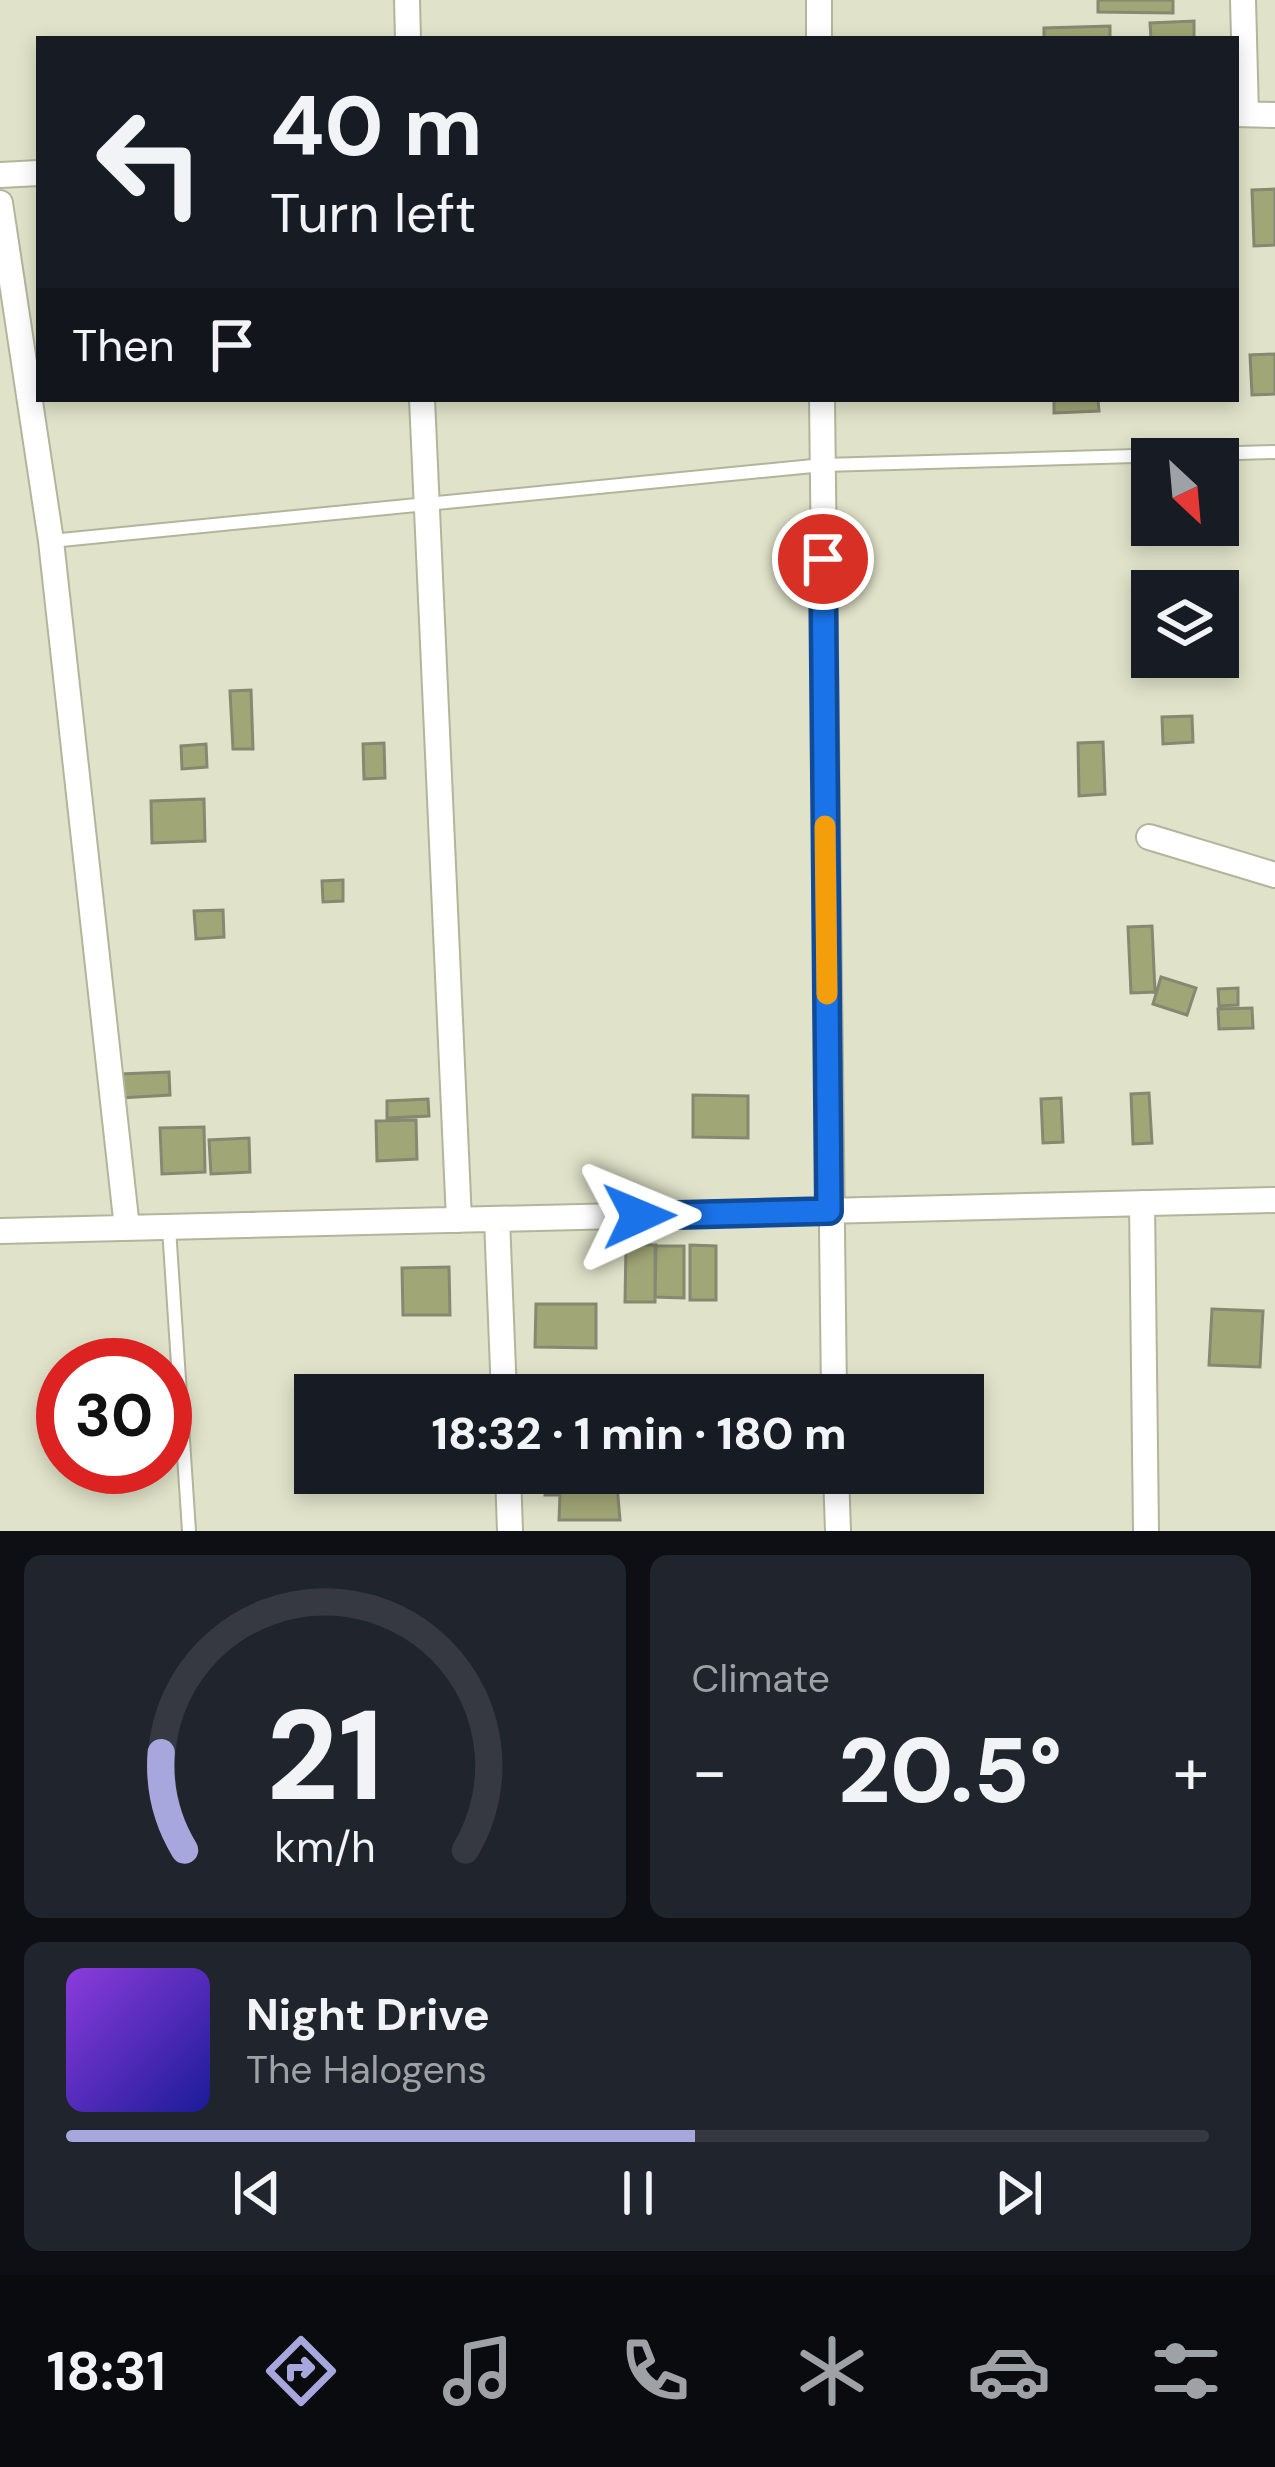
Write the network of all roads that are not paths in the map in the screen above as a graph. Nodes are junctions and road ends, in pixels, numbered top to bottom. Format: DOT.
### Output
graph roads {
  1 [pos="406,0"];
  2 [pos="819,0"];
  3 [pos="1243,0"];
  4 [pos="408,36"];
  5 [pos="819,36"];
  6 [pos="1241,114"];
  7 [pos="1275,115"];
  8 [pos="36,173"];
  9 [pos="0,175"];
  10 [pos="0,203"];
  11 [pos="422,402"];
  12 [pos="822,402"];
  13 [pos="1275,452"];
  14 [pos="823,465"];
  15 [pos="427,504"];
  16 [pos="51,541"];
  17 [pos="1149,837"];
  18 [pos="1275,875"];
  19 [pos="1275,1200"];
  20 [pos="1142,1203"];
  21 [pos="829,1211"];
  22 [pos="497,1219"];
  23 [pos="459,1220"];
  24 [pos="127,1228"];
  25 [pos="169,1228"];
  26 [pos="0,1232"];
  27 [pos="503,1374"];
  28 [pos="833,1374"];
  29 [pos="509,1494"];
  30 [pos="837,1494"];
  31 [pos="189,1531"];
  32 [pos="510,1531"];
  33 [pos="838,1531"];
  34 [pos="1146,1531"];
  1 -- 4 [label="street"];
  2 -- 5 [label="street"];
  3 -- 6 [label="street"];
  6 -- 7 [label="street"];
  8 -- 9 [label="street"];
  10 -- 16 [label="street"];
  11 -- 15 [label="street"];
  12 -- 14 [label="street"];
  13 -- 14 [label="lane"];
  14 -- 15 [label="lane"];
  14 -- 21 [label="street"];
  15 -- 16 [label="lane"];
  15 -- 23 [label="street"];
  16 -- 24 [label="street"];
  17 -- 18 [label="street"];
  19 -- 20 [label="street"];
  20 -- 21 [label="street"];
  20 -- 34 [label="street"];
  21 -- 22 [label="street"];
  21 -- 28 [label="street"];
  22 -- 23 [label="street"];
  22 -- 27 [label="street"];
  23 -- 25 [label="street"];
  24 -- 25 [label="street"];
  24 -- 26 [label="street"];
  25 -- 31 [label="lane"];
  29 -- 32 [label="street"];
  30 -- 33 [label="street"];
}
